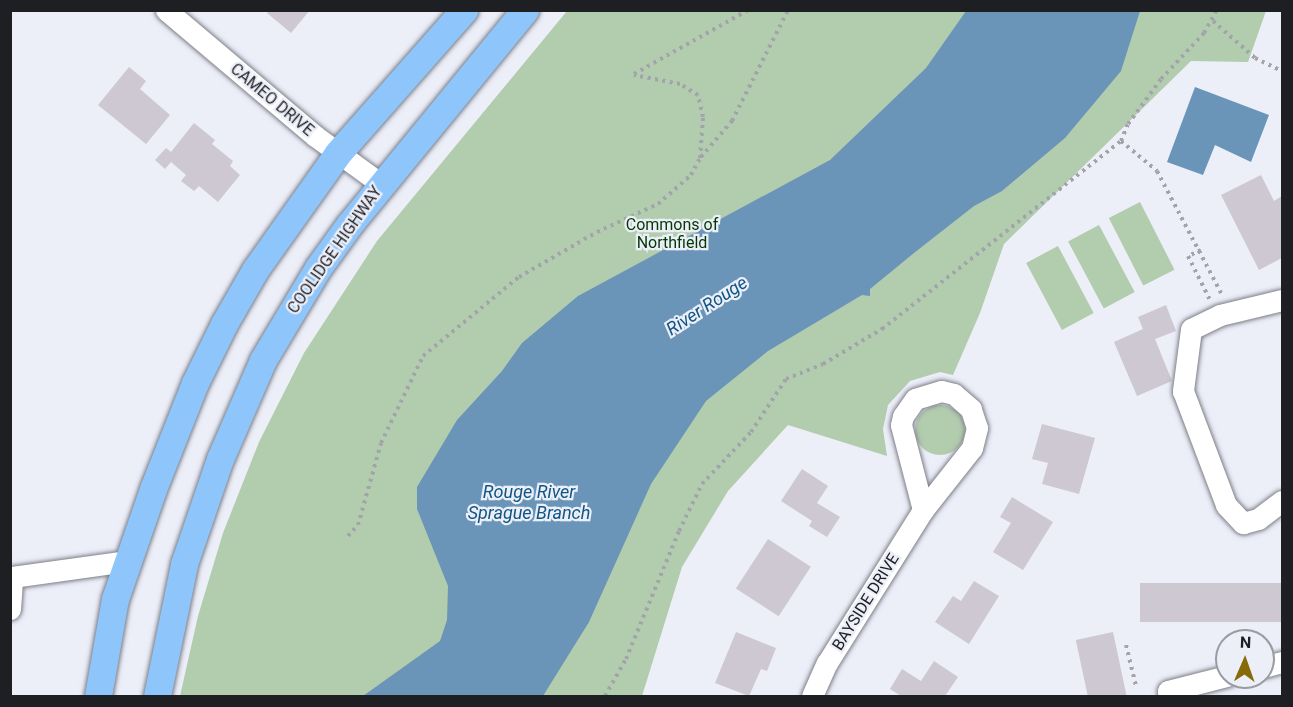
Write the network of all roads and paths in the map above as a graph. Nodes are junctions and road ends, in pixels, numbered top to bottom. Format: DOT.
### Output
graph roads {
  1 [pos="464,10"];
  2 [pos="525,10"];
  3 [pos="748,10"];
  4 [pos="788,10"];
  5 [pos="1217,10"];
  6 [pos="175,13"];
  7 [pos="1213,21"];
  8 [pos="1282,71"];
  9 [pos="1121,141"];
  10 [pos="338,153"];
  11 [pos="700,158"];
  12 [pos="381,184"];
  13 [pos="1201,250"];
  14 [pos="1282,300"];
  15 [pos="1224,315"];
  16 [pos="1282,501"];
  17 [pos="923,510"];
  18 [pos="348,536"];
  19 [pos="128,561"];
  20 [pos="10,609"];
  21 [pos="1126,645"];
  22 [pos="1215,679"];
  23 [pos="1136,686"];
  24 [pos="99,696"];
  25 [pos="157,696"];
  26 [pos="605,696"];
  27 [pos="812,696"];
  28 [pos="1169,696"];
  1 -- 10 [label="main road"];
  2 -- 12 [label="main road, COOLIDGE HIGHWAY"];
  3 -- 11 [label="path"];
  4 -- 11 [label="path"];
  5 -- 7 [label="path"];
  6 -- 10 [label="street, CAMEO DRIVE"];
  7 -- 8 [label="path"];
  7 -- 9 [label="path"];
  9 -- 13 [label="path"];
  9 -- 26 [label="path"];
  10 -- 12 [label="street, CAMEO DRIVE"];
  10 -- 19 [label="main road"];
  11 -- 18 [label="path"];
  12 -- 25 [label="main road, COOLIDGE HIGHWAY"];
  13 -- 15 [label="path"];
  13 -- 15 [label="path"];
  14 -- 15 [label="street"];
  15 -- 16 [label="street"];
  17 -- 17 [label="street, BAYSIDE DRIVE"];
  17 -- 27 [label="street, BAYSIDE DRIVE"];
  19 -- 20 [label="street"];
  19 -- 24 [label="main road"];
  21 -- 23 [label="path"];
  22 -- 28 [label="street"];
}
